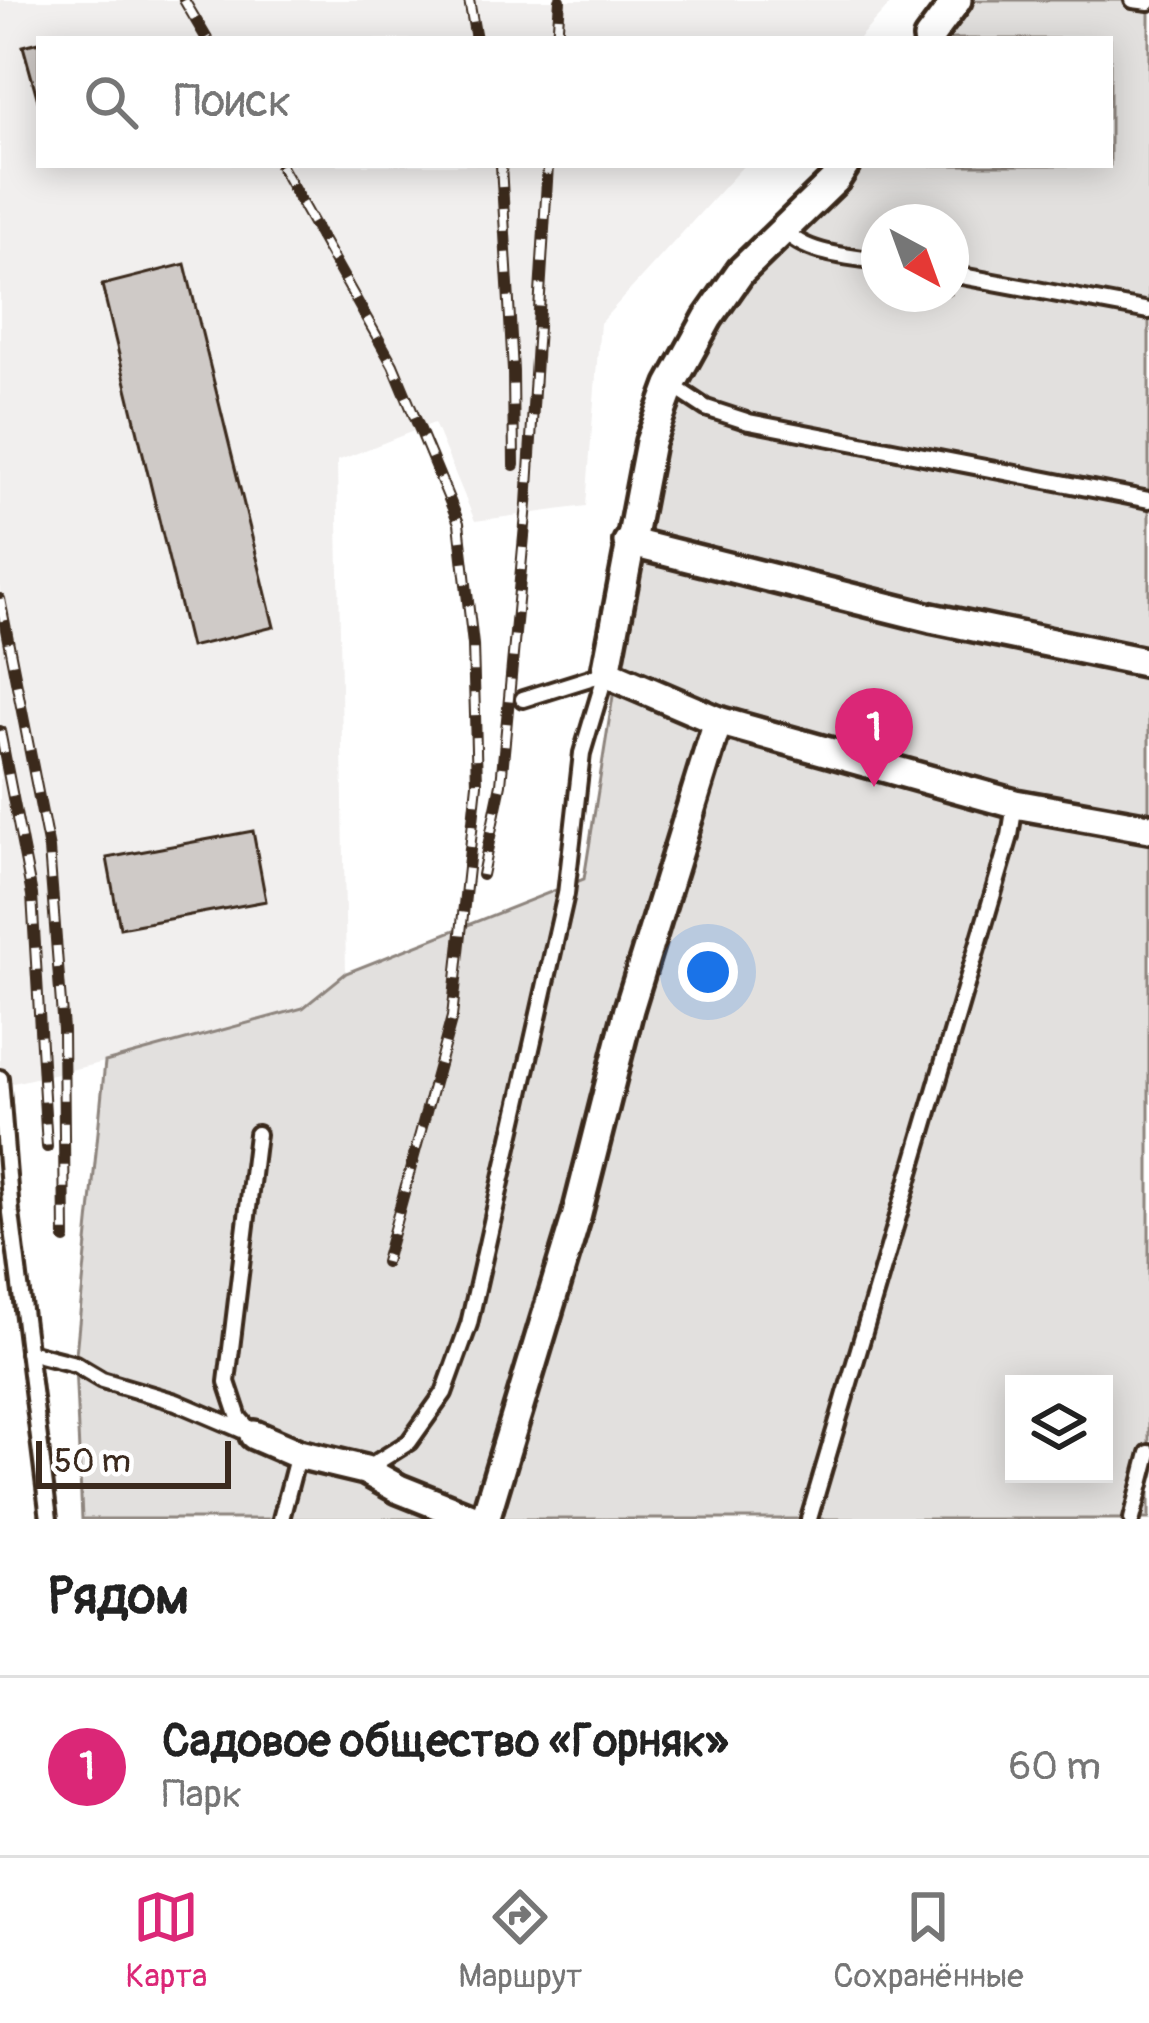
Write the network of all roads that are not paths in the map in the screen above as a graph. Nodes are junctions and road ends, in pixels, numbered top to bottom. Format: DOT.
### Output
graph roads {
  1 [pos="958,0"];
  2 [pos="1132,0"];
  3 [pos="1149,2"];
  4 [pos="930,36"];
  5 [pos="842,168"];
  6 [pos="785,230"];
  7 [pos="861,258"];
  8 [pos="969,277"];
  9 [pos="1149,311"];
  10 [pos="670,385"];
  11 [pos="1149,500"];
  12 [pos="628,542"];
  13 [pos="1149,663"];
  14 [pos="606,673"];
  15 [pos="524,699"];
  16 [pos="718,721"];
  17 [pos="1015,804"];
  18 [pos="1149,828"];
  19 [pos="0,1078"];
  20 [pos="4,1115"];
  21 [pos="0,1133"];
  22 [pos="257,1134"];
  23 [pos="28,1352"];
  24 [pos="254,1435"];
  25 [pos="1149,1453"];
  26 [pos="298,1454"];
  27 [pos="365,1470"];
  28 [pos="49,1519"];
  29 [pos="281,1519"];
  30 [pos="474,1519"];
  31 [pos="485,1519"];
  32 [pos="808,1519"];
  33 [pos="1132,1519"];
  1 -- 4 [label="street"];
  2 -- 3 [label="lane"];
  5 -- 6 [label="street"];
  6 -- 7 [label="lane"];
  6 -- 10 [label="street"];
  8 -- 9 [label="lane"];
  10 -- 11 [label="lane"];
  10 -- 12 [label="street"];
  12 -- 13 [label="street"];
  12 -- 14 [label="street"];
  14 -- 15 [label="lane"];
  14 -- 16 [label="street"];
  14 -- 27 [label="lane"];
  16 -- 17 [label="street"];
  16 -- 31 [label="street"];
  17 -- 18 [label="street"];
  17 -- 32 [label="lane"];
  19 -- 20 [label="lane"];
  20 -- 21 [label="lane"];
  20 -- 23 [label="lane"];
  22 -- 24 [label="lane"];
  23 -- 24 [label="lane"];
  23 -- 28 [label="lane"];
  24 -- 26 [label="street"];
  25 -- 33 [label="lane"];
  26 -- 27 [label="street"];
  26 -- 29 [label="lane"];
  27 -- 30 [label="street"];
}
